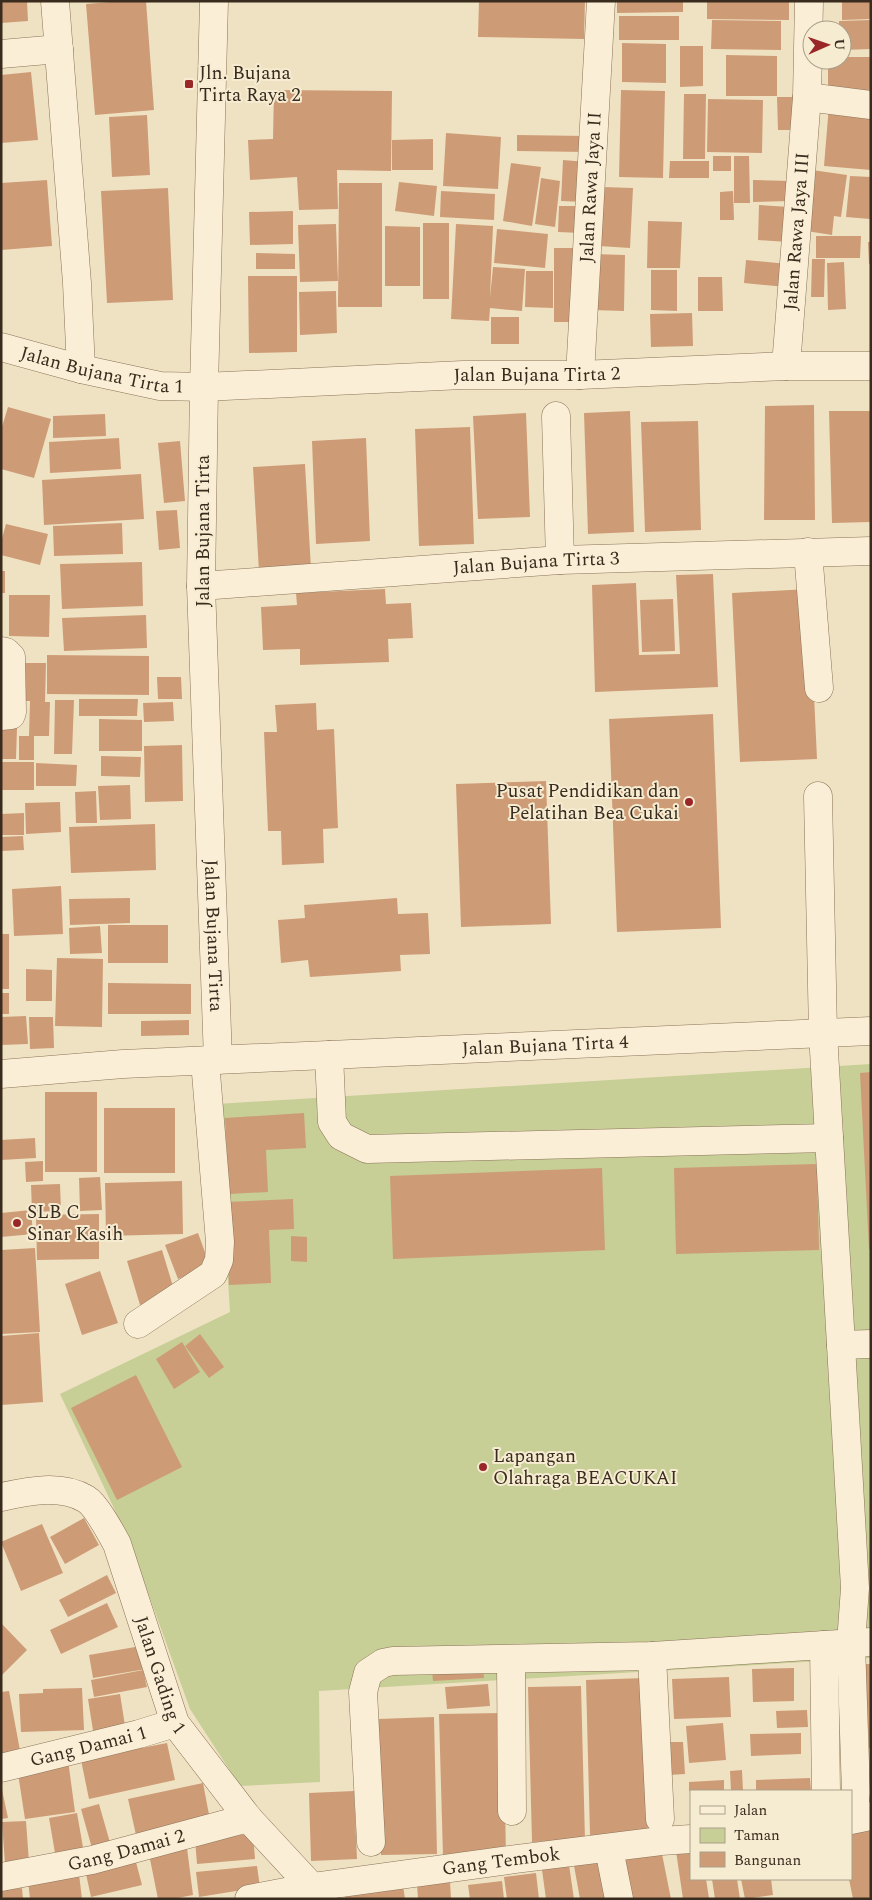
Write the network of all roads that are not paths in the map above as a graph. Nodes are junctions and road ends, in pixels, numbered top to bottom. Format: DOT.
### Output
graph roads {
  1 [pos="55,1"];
  2 [pos="214,1"];
  3 [pos="601,1"];
  4 [pos="808,1"];
  5 [pos="59,49"];
  6 [pos="1,54"];
  7 [pos="807,97"];
  8 [pos="871,105"];
  9 [pos="1,347"];
  10 [pos="786,366"];
  11 [pos="871,366"];
  12 [pos="81,369"];
  13 [pos="580,375"];
  14 [pos="204,387"];
  15 [pos="556,416"];
  16 [pos="871,551"];
  17 [pos="808,552"];
  18 [pos="560,560"];
  19 [pos="202,586"];
  20 [pos="1,651"];
  21 [pos="819,688"];
  22 [pos="1,716"];
  23 [pos="818,796"];
  24 [pos="871,1031"];
  25 [pos="823,1033"];
  26 [pos="329,1055"];
  27 [pos="212,1061"];
  28 [pos="1,1074"];
  29 [pos="829,1138"];
  30 [pos="138,1324"];
  31 [pos="871,1344"];
  32 [pos="841,1345"];
  33 [pos="1,1497"];
  34 [pos="861,1642"];
  35 [pos="824,1645"];
  36 [pos="652,1656"];
  37 [pos="511,1660"];
  38 [pos="175,1723"];
  39 [pos="1,1768"];
  40 [pos="826,1790"];
  41 [pos="852,1803"];
  42 [pos="512,1811"];
  43 [pos="871,1816"];
  44 [pos="248,1818"];
  45 [pos="660,1819"];
  46 [pos="852,1820"];
  47 [pos="690,1839"];
  48 [pos="371,1842"];
  49 [pos="609,1849"];
  50 [pos="1,1877"];
  51 [pos="318,1893"];
  52 [pos="249,1899"];
  53 [pos="619,1899"];
  1 -- 5 [label="street"];
  2 -- 14 [label="street, Jalan Bujana Tirta"];
  3 -- 13 [label="street, Jalan Rawa Jaya II"];
  4 -- 7 [label="street, Jalan Rawa Jaya III"];
  5 -- 6 [label="street"];
  5 -- 12 [label="street"];
  7 -- 8 [label="street"];
  7 -- 10 [label="street, Jalan Rawa Jaya III"];
  9 -- 12 [label="street, Jalan Bujana Tirta 1"];
  10 -- 11 [label="street, Jalan Bujana Tirta 2"];
  10 -- 13 [label="street, Jalan Bujana Tirta 2"];
  12 -- 14 [label="street, Jalan Bujana Tirta 1"];
  13 -- 14 [label="street, Jalan Bujana Tirta 2"];
  14 -- 19 [label="street, Jalan Bujana Tirta"];
  15 -- 18 [label="street"];
  16 -- 17 [label="street, Jalan Bujana Tirta 3"];
  17 -- 18 [label="street, Jalan Bujana Tirta 3"];
  17 -- 21 [label="street"];
  18 -- 19 [label="street, Jalan Bujana Tirta 3"];
  19 -- 27 [label="street, Jalan Bujana Tirta"];
  20 -- 22 [label="street"];
  23 -- 25 [label="street"];
  24 -- 25 [label="street, Jalan Bujana Tirta 4"];
  25 -- 26 [label="street, Jalan Bujana Tirta 4"];
  25 -- 29 [label="street"];
  26 -- 27 [label="street, Jalan Bujana Tirta 4"];
  26 -- 29 [label="street"];
  27 -- 28 [label="street, Jalan Bujana Tirta 4"];
  27 -- 30 [label="street, Jalan Bujana Tirta"];
  29 -- 32 [label="street"];
  31 -- 32 [label="street"];
  32 -- 34 [label="street"];
  33 -- 38 [label="street, Jalan Gading 1"];
  34 -- 35 [label="street"];
  34 -- 41 [label="street"];
  35 -- 36 [label="street"];
  35 -- 40 [label="street"];
  36 -- 37 [label="street"];
  36 -- 45 [label="street"];
  37 -- 42 [label="street"];
  37 -- 48 [label="street"];
  38 -- 39 [label="street, Gang Damai 1"];
  38 -- 44 [label="street, Jalan Gading 1"];
  43 -- 46 [label="street"];
  44 -- 50 [label="street, Gang Damai 2"];
  44 -- 51 [label="street, Jalan Gading 1"];
  47 -- 49 [label="street, Gang Tembok"];
  49 -- 51 [label="street, Gang Tembok"];
  49 -- 53 [label="street"];
  51 -- 52 [label="street, Gang Tembok"];
}
